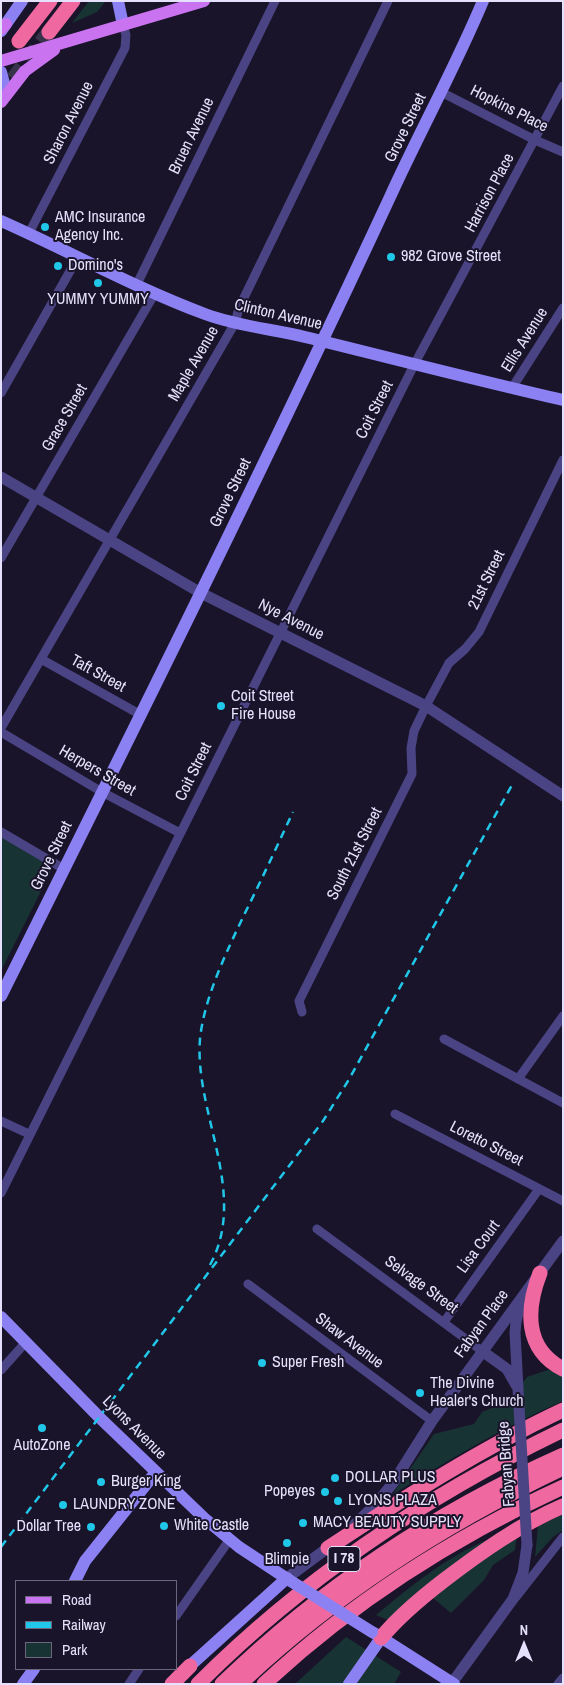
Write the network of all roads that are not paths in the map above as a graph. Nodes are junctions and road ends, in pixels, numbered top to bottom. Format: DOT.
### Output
graph roads {
  1 [pos="22,1"];
  2 [pos="50,1"];
  3 [pos="73,1"];
  4 [pos="118,1"];
  5 [pos="204,1"];
  6 [pos="274,1"];
  7 [pos="388,1"];
  8 [pos="483,1"];
  9 [pos="124,25"];
  10 [pos="3,28"];
  11 [pos="49,32"];
  12 [pos="19,41"];
  13 [pos="71,41"];
  14 [pos="1,61"];
  15 [pos="1,72"];
  16 [pos="563,86"];
  17 [pos="442,92"];
  18 [pos="1,102"];
  19 [pos="535,140"];
  20 [pos="563,152"];
  21 [pos="1,221"];
  22 [pos="29,233"];
  23 [pos="78,257"];
  24 [pos="138,284"];
  25 [pos="155,293"];
  26 [pos="563,308"];
  27 [pos="235,323"];
  28 [pos="323,342"];
  29 [pos="414,365"];
  30 [pos="512,388"];
  31 [pos="1,393"];
  32 [pos="563,400"];
  33 [pos="563,460"];
  34 [pos="1,476"];
  35 [pos="37,497"];
  36 [pos="110,540"];
  37 [pos="1,558"];
  38 [pos="201,593"];
  39 [pos="279,632"];
  40 [pos="41,659"];
  41 [pos="426,706"];
  42 [pos="141,715"];
  43 [pos="1,728"];
  44 [pos="1,732"];
  45 [pos="102,792"];
  46 [pos="563,796"];
  47 [pos="1,832"];
  48 [pos="180,833"];
  49 [pos="64,869"];
  50 [pos="1,996"];
  51 [pos="302,1012"];
  52 [pos="563,1016"];
  53 [pos="444,1039"];
  54 [pos="518,1079"];
  55 [pos="563,1102"];
  56 [pos="395,1114"];
  57 [pos="1,1121"];
  58 [pos="29,1134"];
  59 [pos="539,1189"];
  60 [pos="1,1193"];
  61 [pos="563,1201"];
  62 [pos="316,1229"];
  63 [pos="563,1241"];
  64 [pos="540,1273"];
  65 [pos="248,1284"];
  66 [pos="525,1293"];
  67 [pos="1,1317"];
  68 [pos="444,1322"];
  69 [pos="26,1342"];
  70 [pos="482,1351"];
  71 [pos="563,1369"];
  72 [pos="1,1370"];
  73 [pos="518,1394"];
  74 [pos="563,1410"];
  75 [pos="432,1422"];
  76 [pos="563,1430"];
  77 [pos="563,1441"];
  78 [pos="563,1455"];
  79 [pos="563,1468"];
  80 [pos="156,1472"];
  81 [pos="563,1487"];
  82 [pos="563,1506"];
  83 [pos="563,1536"];
  84 [pos="374,1538"];
  85 [pos="230,1540"];
  86 [pos="328,1548"];
  87 [pos="288,1579"];
  88 [pos="74,1580"];
  89 [pos="510,1606"];
  90 [pos="178,1613"];
  91 [pos="377,1635"];
  92 [pos="190,1666"];
  93 [pos="33,1670"];
  94 [pos="139,1670"];
  95 [pos="563,1678"];
  96 [pos="349,1683"];
  97 [pos="453,1683"];
  98 [pos="23,1684"];
  99 [pos="129,1684"];
  100 [pos="171,1684"];
  101 [pos="198,1684"];
  102 [pos="222,1684"];
  103 [pos="240,1684"];
  104 [pos="264,1684"];
  105 [pos="558,1684"];
  1 -- 10 [label="main road"];
  2 -- 12 [label="highway"];
  3 -- 11 [label="highway"];
  4 -- 9 [label="main road"];
  5 -- 9 [label="main road"];
  6 -- 24 [label="street, Bruen Avenue"];
  7 -- 27 [label="street, Maple Avenue"];
  8 -- 17 [label="main road, Grove Street"];
  9 -- 13 [label="main road"];
  9 -- 22 [label="street, Sharon Avenue"];
  13 -- 14 [label="main road"];
  13 -- 18 [label="main road"];
  15 -- 18 [label="main road"];
  16 -- 19 [label="street, Harrison Place"];
  17 -- 19 [label="street, Hopkins Place"];
  17 -- 28 [label="main road, Grove Street"];
  19 -- 20 [label="street, Hopkins Place"];
  19 -- 29 [label="street, Harrison Place"];
  21 -- 22 [label="main road, Clinton Avenue"];
  22 -- 23 [label="main road, Clinton Avenue"];
  23 -- 24 [label="main road, Clinton Avenue"];
  23 -- 31 [label="street"];
  24 -- 25 [label="main road, Clinton Avenue"];
  25 -- 27 [label="main road, Clinton Avenue"];
  25 -- 35 [label="street, Grace Street"];
  26 -- 30 [label="street, Ellis Avenue"];
  27 -- 28 [label="main road, Clinton Avenue"];
  27 -- 36 [label="street, Maple Avenue"];
  28 -- 29 [label="main road, Clinton Avenue"];
  28 -- 38 [label="main road, Grove Street"];
  29 -- 30 [label="main road, Clinton Avenue"];
  29 -- 39 [label="street, Coit Street"];
  30 -- 32 [label="main road, Clinton Avenue"];
  33 -- 41 [label="street, 21st Street"];
  34 -- 35 [label="street, Nye Avenue"];
  35 -- 36 [label="street, Nye Avenue"];
  35 -- 37 [label="street, Grace Street"];
  36 -- 38 [label="street, Nye Avenue"];
  36 -- 40 [label="street, Maple Avenue"];
  38 -- 39 [label="street, Nye Avenue"];
  38 -- 42 [label="main road, Grove Street"];
  39 -- 41 [label="street, Nye Avenue"];
  39 -- 48 [label="street, Coit Street"];
  40 -- 42 [label="street, Taft Street"];
  40 -- 43 [label="street, Maple Avenue"];
  41 -- 46 [label="street, Nye Avenue"];
  41 -- 51 [label="street, South 21st Street"];
  42 -- 45 [label="main road, Grove Street"];
  44 -- 45 [label="street, Herpers Street"];
  45 -- 48 [label="street, Herpers Street"];
  45 -- 49 [label="main road, Grove Street"];
  47 -- 49 [label="street"];
  48 -- 58 [label="street, Coit Street"];
  49 -- 50 [label="main road, Grove Street"];
  52 -- 54 [label="street"];
  53 -- 54 [label="street"];
  54 -- 55 [label="street"];
  56 -- 59 [label="street, Loretto Street"];
  57 -- 58 [label="street"];
  58 -- 60 [label="street, Coit Street"];
  59 -- 61 [label="street, Loretto Street"];
  59 -- 68 [label="street, Lisa Court"];
  62 -- 68 [label="street, Selvage Street"];
  63 -- 64 [label="street, Fabyan Place"];
  64 -- 66 [label="street, Fabyan Place"];
  64 -- 71 [label="highway"];
  65 -- 75 [label="street, Shaw Avenue"];
  66 -- 70 [label="street, Fabyan Place"];
  66 -- 73 [label="street, Fabyan Bridge"];
  67 -- 69 [label="main road, Lyons Avenue"];
  68 -- 70 [label="street, Selvage Street"];
  69 -- 72 [label="street"];
  69 -- 80 [label="main road, Lyons Avenue"];
  70 -- 73 [label="street, Selvage Street"];
  70 -- 75 [label="street, Fabyan Place"];
  73 -- 89 [label="street, Fabyan Bridge, bridge"];
  74 -- 86 [label="highway"];
  75 -- 86 [label="street, Fabyan Place"];
  76 -- 84 [label="highway, I 78"];
  77 -- 84 [label="highway"];
  78 -- 102 [label="highway, I 78"];
  79 -- 103 [label="highway, I 78"];
  80 -- 85 [label="main road, Lyons Avenue"];
  80 -- 88 [label="main road"];
  81 -- 104 [label="highway"];
  82 -- 91 [label="highway"];
  83 -- 89 [label="street"];
  84 -- 101 [label="highway, I 78"];
  85 -- 87 [label="main road, Lyons Avenue"];
  85 -- 90 [label="street"];
  86 -- 87 [label="street, Fabyan Place"];
  87 -- 91 [label="main road, Lyons Avenue, bridge"];
  87 -- 92 [label="main road"];
  89 -- 97 [label="street, Fabyan Bridge"];
  91 -- 96 [label="main road"];
  91 -- 97 [label="main road, Lyons Avenue"];
  92 -- 100 [label="highway"];
  93 -- 98 [label="main road"];
  94 -- 99 [label="street"];
  95 -- 105 [label="street"];
}
